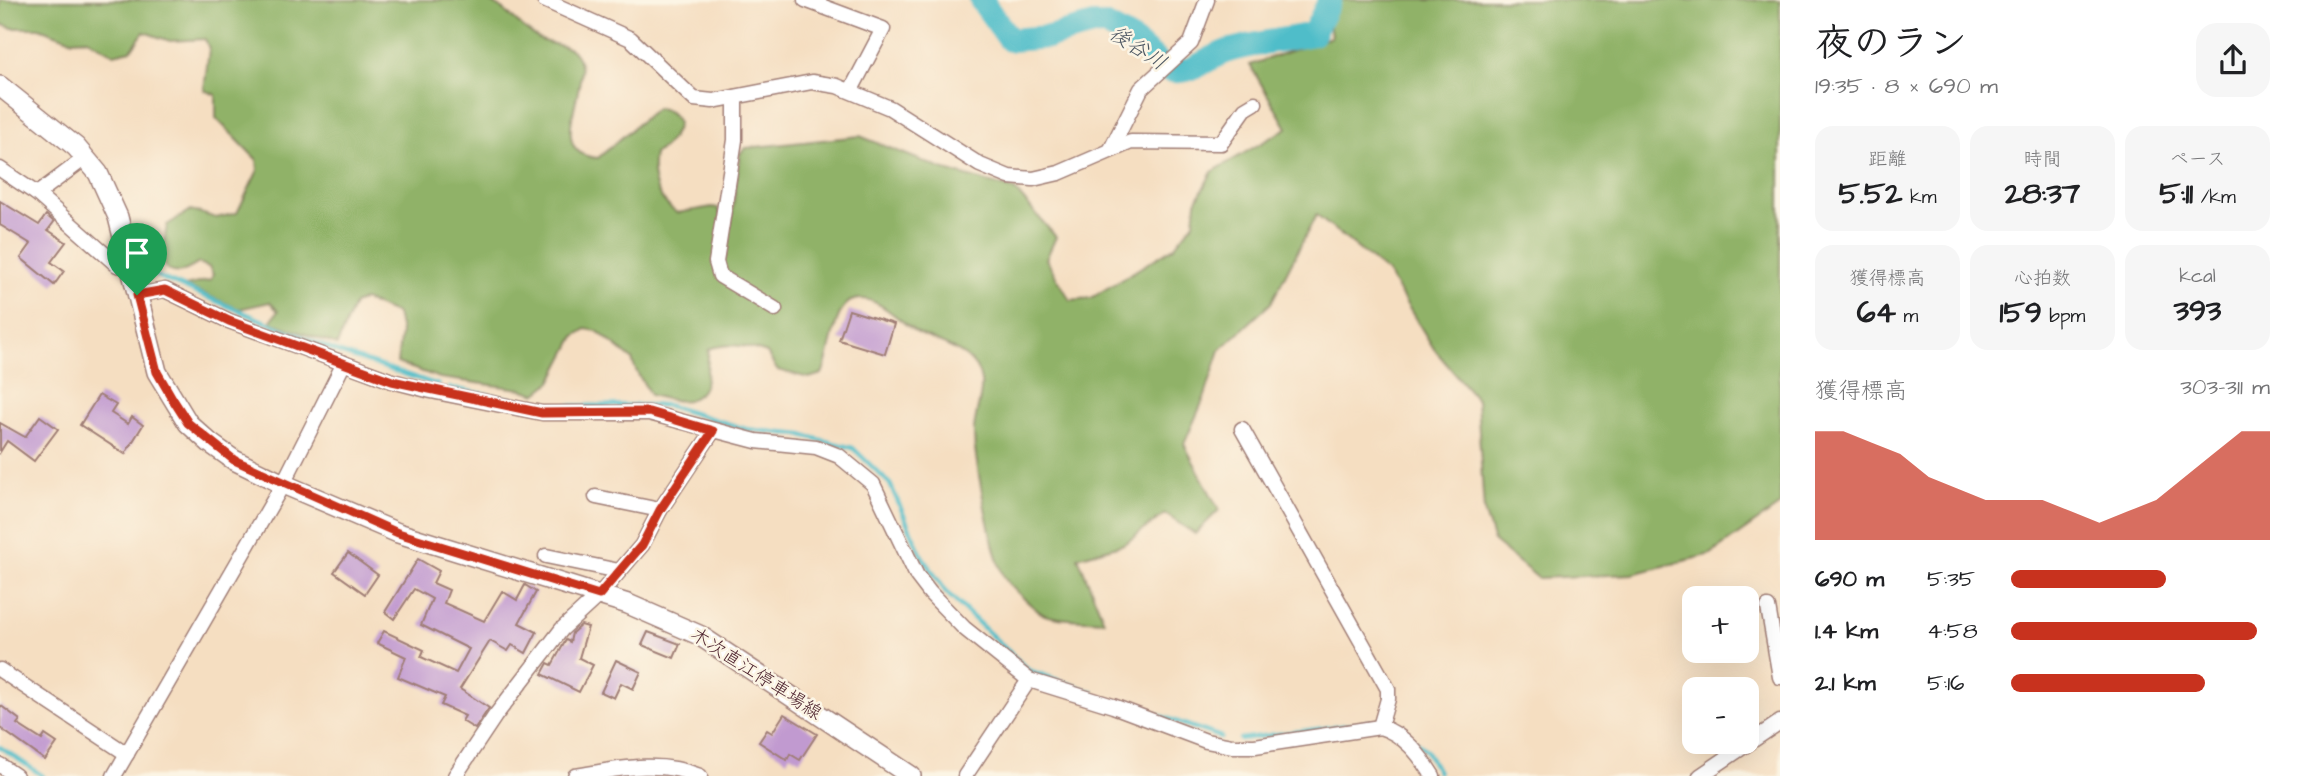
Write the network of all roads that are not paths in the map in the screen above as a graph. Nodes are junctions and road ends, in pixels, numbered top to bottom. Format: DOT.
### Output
graph roads {
  1 [pos="544,0"];
  2 [pos="805,0"];
  3 [pos="1207,0"];
  4 [pos="0,86"];
  5 [pos="851,90"];
  6 [pos="736,97"];
  7 [pos="1255,103"];
  8 [pos="1111,149"];
  9 [pos="85,158"];
  10 [pos="0,169"];
  11 [pos="37,194"];
  12 [pos="131,267"];
  13 [pos="137,295"];
  14 [pos="775,309"];
  15 [pos="344,363"];
  16 [pos="1241,429"];
  17 [pos="713,431"];
  18 [pos="283,484"];
  19 [pos="596,497"];
  20 [pos="660,510"];
  21 [pos="546,556"];
  22 [pos="619,572"];
  23 [pos="599,595"];
  24 [pos="1769,607"];
  25 [pos="0,670"];
  26 [pos="1780,677"];
  27 [pos="1029,680"];
  28 [pos="1780,722"];
  29 [pos="1380,727"];
  30 [pos="127,754"];
  31 [pos="0,765"];
  32 [pos="16,776"];
  33 [pos="114,776"];
  34 [pos="455,776"];
  35 [pos="575,776"];
  36 [pos="700,776"];
  37 [pos="911,776"];
  38 [pos="965,776"];
  39 [pos="1433,776"];
  40 [pos="1700,776"];
  1 -- 6 [label="street"];
  2 -- 5 [label="street"];
  3 -- 8 [label="street"];
  4 -- 9 [label="main road, 木次直江停車場線"];
  5 -- 6 [label="street"];
  5 -- 8 [label="street"];
  6 -- 14 [label="street"];
  7 -- 8 [label="street"];
  9 -- 11 [label="street"];
  9 -- 12 [label="main road, 木次直江停車場線"];
  10 -- 11 [label="street"];
  11 -- 12 [label="street"];
  12 -- 13 [label="main road, 木次直江停車場線"];
  13 -- 15 [label="street"];
  13 -- 18 [label="main road, 木次直江停車場線"];
  15 -- 17 [label="street"];
  15 -- 18 [label="street"];
  16 -- 29 [label="street"];
  17 -- 20 [label="street"];
  17 -- 27 [label="street"];
  18 -- 23 [label="main road, 木次直江停車場線"];
  18 -- 30 [label="street"];
  19 -- 20 [label="street"];
  20 -- 22 [label="street"];
  21 -- 22 [label="street"];
  22 -- 23 [label="street"];
  23 -- 34 [label="street"];
  23 -- 37 [label="main road, 木次直江停車場線"];
  24 -- 26 [label="street"];
  25 -- 30 [label="street"];
  27 -- 29 [label="street"];
  27 -- 38 [label="street"];
  28 -- 40 [label="street"];
  29 -- 39 [label="street"];
  30 -- 33 [label="street"];
  31 -- 32 [label="street"];
  35 -- 36 [label="street"];
}
